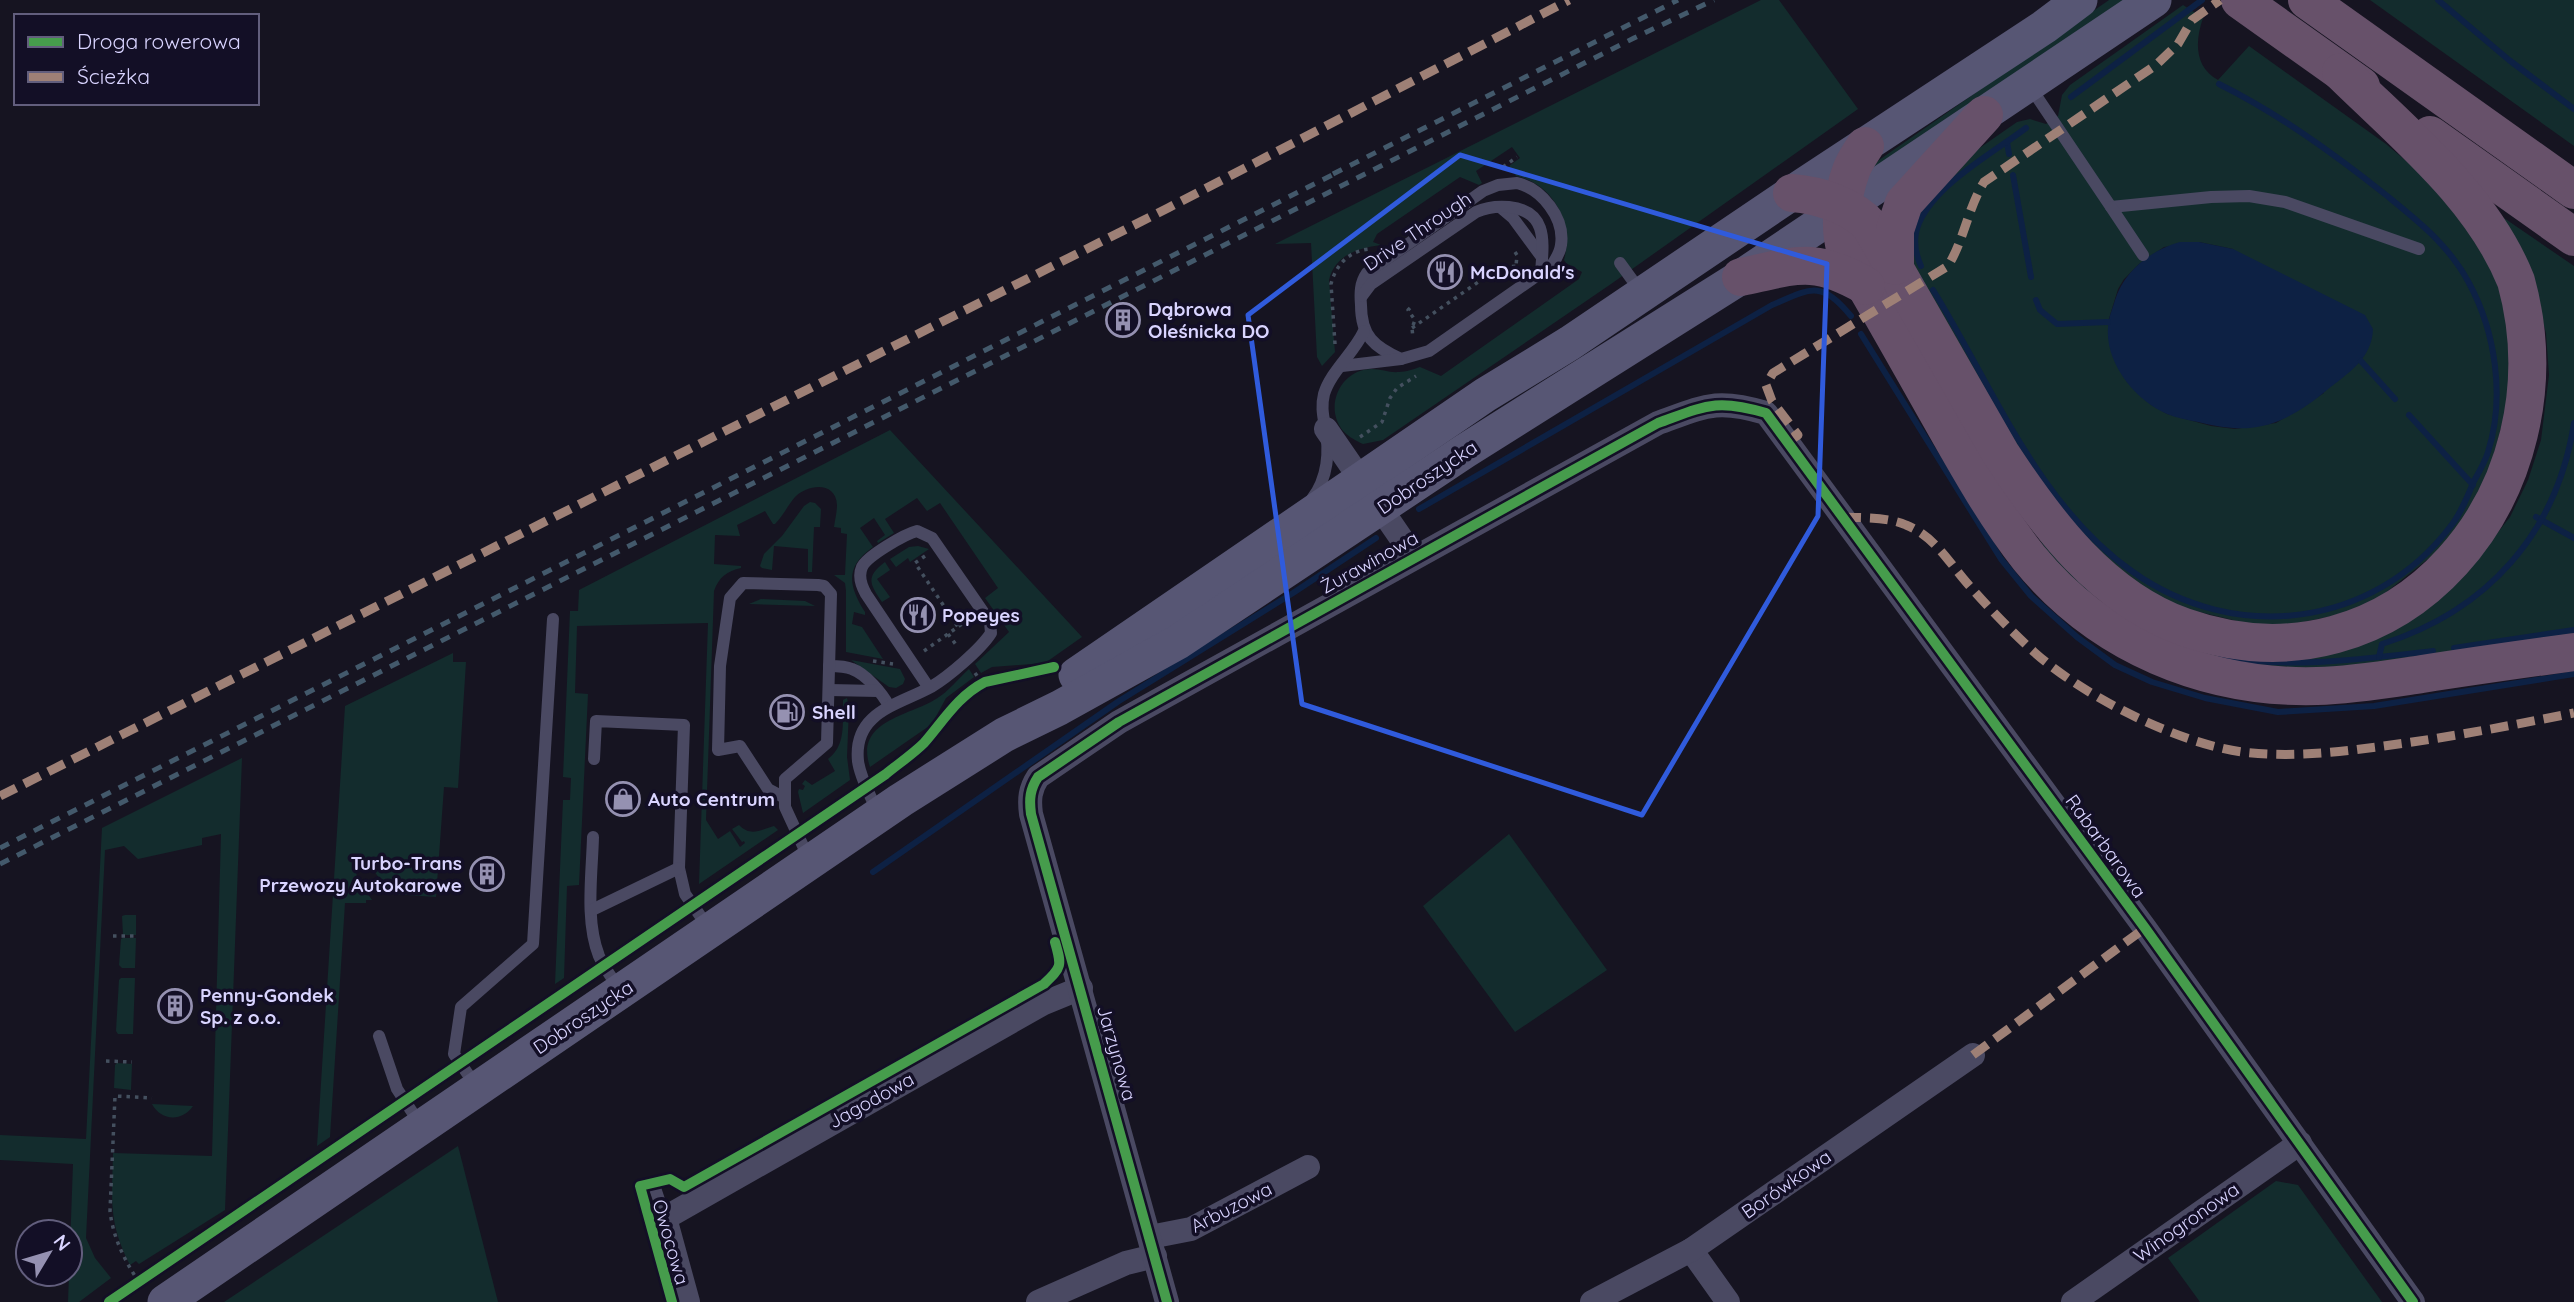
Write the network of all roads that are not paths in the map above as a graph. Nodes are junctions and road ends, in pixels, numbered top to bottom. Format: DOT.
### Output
graph roads {
  1 [pos="2080,0"];
  2 [pos="2154,0"];
  3 [pos="2240,0"];
  4 [pos="2307,0"];
  5 [pos="2341,72"];
  6 [pos="2029,85"];
  7 [pos="1984,115"];
  8 [pos="1865,146"];
  9 [pos="2566,183"];
  10 [pos="1793,193"];
  11 [pos="2111,207"];
  12 [pos="1844,208"];
  13 [pos="2574,237"];
  14 [pos="2419,249"];
  15 [pos="2143,255"];
  16 [pos="1620,262"];
  17 [pos="1541,265"];
  18 [pos="1880,276"];
  19 [pos="1741,277"];
  20 [pos="1643,295"];
  21 [pos="1360,298"];
  22 [pos="1364,331"];
  23 [pos="1408,358"];
  24 [pos="1342,366"];
  25 [pos="1766,413"];
  26 [pos="1326,429"];
  27 [pos="1371,495"];
  28 [pos="1414,557"];
  29 [pos="553,619"];
  30 [pos="1121,645"];
  31 [pos="2574,652"];
  32 [pos="829,666"];
  33 [pos="929,688"];
  34 [pos="829,690"];
  35 [pos="878,691"];
  36 [pos="889,706"];
  37 [pos="1004,735"];
  38 [pos="594,759"];
  39 [pos="785,798"];
  40 [pos="1031,814"];
  41 [pos="879,815"];
  42 [pos="593,837"];
  43 [pos="810,863"];
  44 [pos="679,868"];
  45 [pos="592,909"];
  46 [pos="711,930"];
  47 [pos="1081,988"];
  48 [pos="621,992"];
  49 [pos="379,1036"];
  50 [pos="1973,1055"];
  51 [pos="478,1089"];
  52 [pos="422,1128"];
  53 [pos="2300,1143"];
  54 [pos="1308,1167"];
  55 [pos="653,1182"];
  56 [pos="665,1218"];
  57 [pos="1152,1247"];
  58 [pos="1690,1250"];
  59 [pos="152,1292"];
  60 [pos="688,1302"];
  61 [pos="1038,1302"];
  62 [pos="1167,1302"];
  63 [pos="1592,1302"];
  64 [pos="1728,1302"];
  65 [pos="2073,1302"];
  66 [pos="2413,1302"];
  1 -- 8 [label="main road, Dobroszycka"];
  2 -- 6 [label="main road, Dobroszycka"];
  3 -- 5 [label="highway"];
  4 -- 9 [label="highway"];
  5 -- 13 [label="highway"];
  5 -- 18 [label="highway"];
  6 -- 7 [label="main road, Dobroszycka"];
  6 -- 11 [label="lane"];
  7 -- 12 [label="main road, Dobroszycka"];
  7 -- 18 [label="highway"];
  8 -- 10 [label="main road, Dobroszycka"];
  8 -- 12 [label="highway"];
  10 -- 12 [label="highway"];
  10 -- 20 [label="main road, Dobroszycka"];
  11 -- 14 [label="lane"];
  11 -- 15 [label="lane"];
  12 -- 18 [label="highway"];
  12 -- 19 [label="main road, Dobroszycka"];
  16 -- 20 [label="lane"];
  17 -- 21 [label="lane, Drive Through"];
  17 -- 21 [label="lane"];
  17 -- 23 [label="lane"];
  18 -- 19 [label="highway"];
  18 -- 31 [label="highway"];
  19 -- 27 [label="main road, Dobroszycka"];
  20 -- 27 [label="main road, Dobroszycka"];
  21 -- 22 [label="lane"];
  22 -- 23 [label="lane"];
  22 -- 24 [label="lane, Dobroszycka"];
  23 -- 24 [label="lane"];
  24 -- 26 [label="lane, Dobroszycka"];
  25 -- 28 [label="street, Żurawinowa"];
  25 -- 53 [label="street, Rabarbarowa"];
  26 -- 27 [label="street, Dobroszycka"];
  26 -- 30 [label="lane, Dobroszycka"];
  27 -- 28 [label="street, Żurawinowa"];
  27 -- 30 [label="main road, Dobroszycka"];
  27 -- 37 [label="main road, Dobroszycka"];
  28 -- 40 [label="street, Żurawinowa"];
  29 -- 51 [label="lane"];
  30 -- 37 [label="main road, Dobroszycka"];
  32 -- 34 [label="lane"];
  32 -- 35 [label="lane"];
  32 -- 39 [label="lane"];
  33 -- 33 [label="lane"];
  33 -- 36 [label="lane"];
  34 -- 35 [label="lane"];
  34 -- 39 [label="lane"];
  35 -- 36 [label="lane"];
  36 -- 41 [label="lane"];
  37 -- 41 [label="main road, Dobroszycka"];
  38 -- 44 [label="lane"];
  39 -- 43 [label="lane"];
  40 -- 47 [label="street, Jarzynowa"];
  41 -- 43 [label="main road, Dobroszycka"];
  42 -- 45 [label="lane"];
  43 -- 46 [label="main road, Dobroszycka"];
  44 -- 45 [label="lane"];
  44 -- 46 [label="lane"];
  45 -- 48 [label="lane"];
  46 -- 48 [label="main road, Dobroszycka"];
  47 -- 56 [label="street, Jagodowa"];
  47 -- 57 [label="street, Jarzynowa"];
  48 -- 51 [label="main road, Dobroszycka"];
  49 -- 52 [label="lane"];
  50 -- 58 [label="street, Borówkowa"];
  51 -- 52 [label="main road, Dobroszycka"];
  52 -- 59 [label="main road, Dobroszycka"];
  53 -- 65 [label="street, Winogronowa"];
  53 -- 66 [label="street, Rabarbarowa"];
  54 -- 57 [label="street, Arbuzowa"];
  55 -- 56 [label="lane, Owocowa"];
  56 -- 60 [label="street, Owocowa"];
  57 -- 61 [label="street, Arbuzowa"];
  57 -- 62 [label="street, Jarzynowa"];
  58 -- 63 [label="street, Borówkowa"];
  58 -- 64 [label="street"];
}
